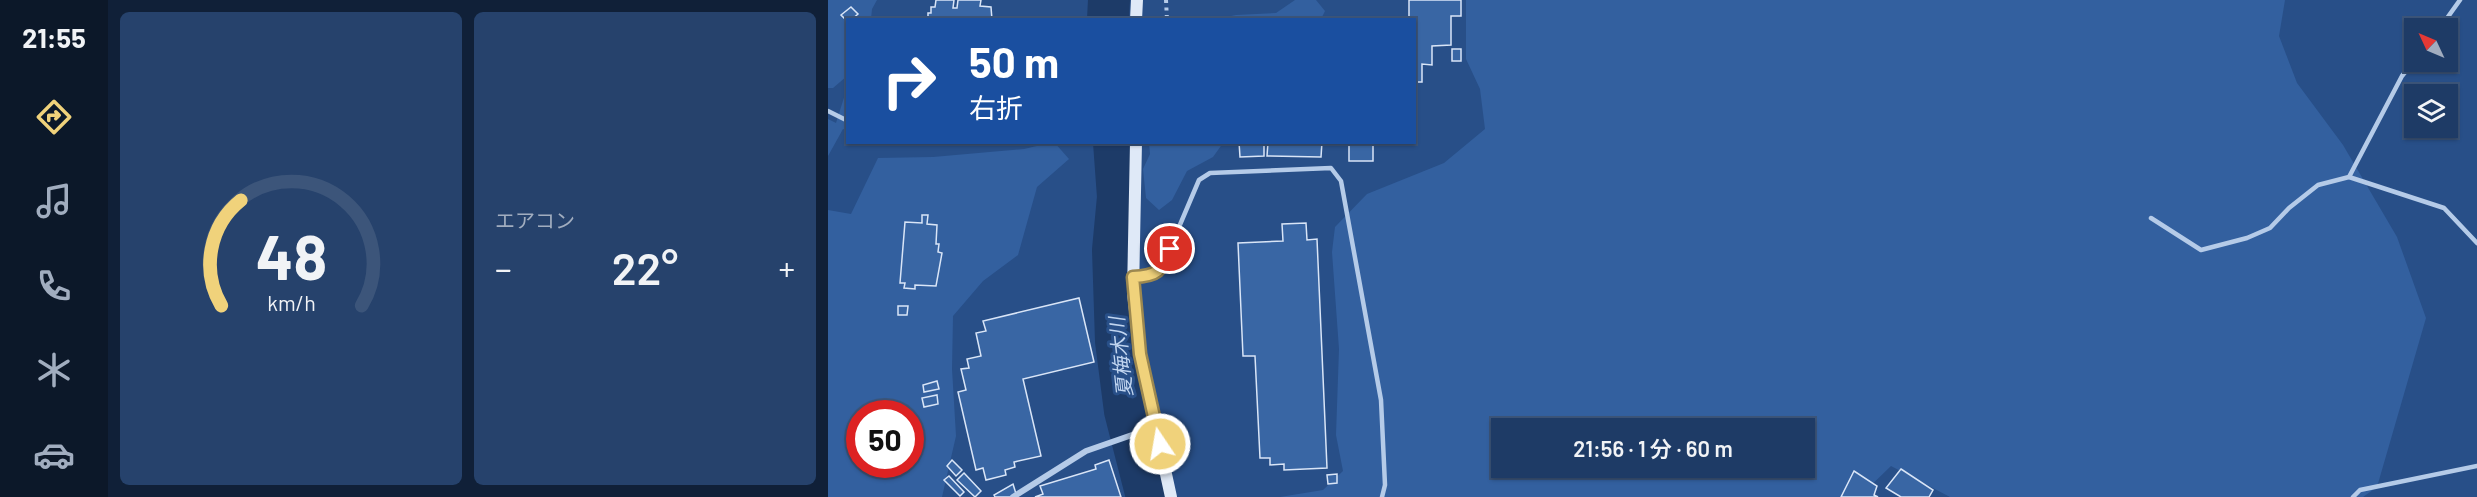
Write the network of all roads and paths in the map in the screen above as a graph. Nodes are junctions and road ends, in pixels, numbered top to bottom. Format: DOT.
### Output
graph roads {
  1 [pos="1137,0"];
  2 [pos="1166,0"];
  3 [pos="2460,0"];
  4 [pos="1136,18"];
  5 [pos="1167,18"];
  6 [pos="2447,18"];
  7 [pos="2405,72"];
  8 [pos="828,111"];
  9 [pos="846,120"];
  10 [pos="1136,144"];
  11 [pos="2349,177"];
  12 [pos="2151,218"];
  13 [pos="2477,243"];
  14 [pos="1133,277"];
  15 [pos="1151,428"];
  16 [pos="2477,466"];
  17 [pos="1013,497"];
  18 [pos="1171,497"];
  19 [pos="1382,497"];
  20 [pos="2353,497"];
  1 -- 4 [label="main road"];
  2 -- 5 [label="path"];
  3 -- 6 [label="lane"];
  7 -- 11 [label="lane"];
  8 -- 9 [label="lane"];
  10 -- 14 [label="main road"];
  11 -- 12 [label="lane"];
  11 -- 13 [label="lane"];
  14 -- 15 [label="main road"];
  14 -- 19 [label="lane"];
  15 -- 17 [label="street"];
  15 -- 18 [label="main road"];
  16 -- 20 [label="lane"];
}
